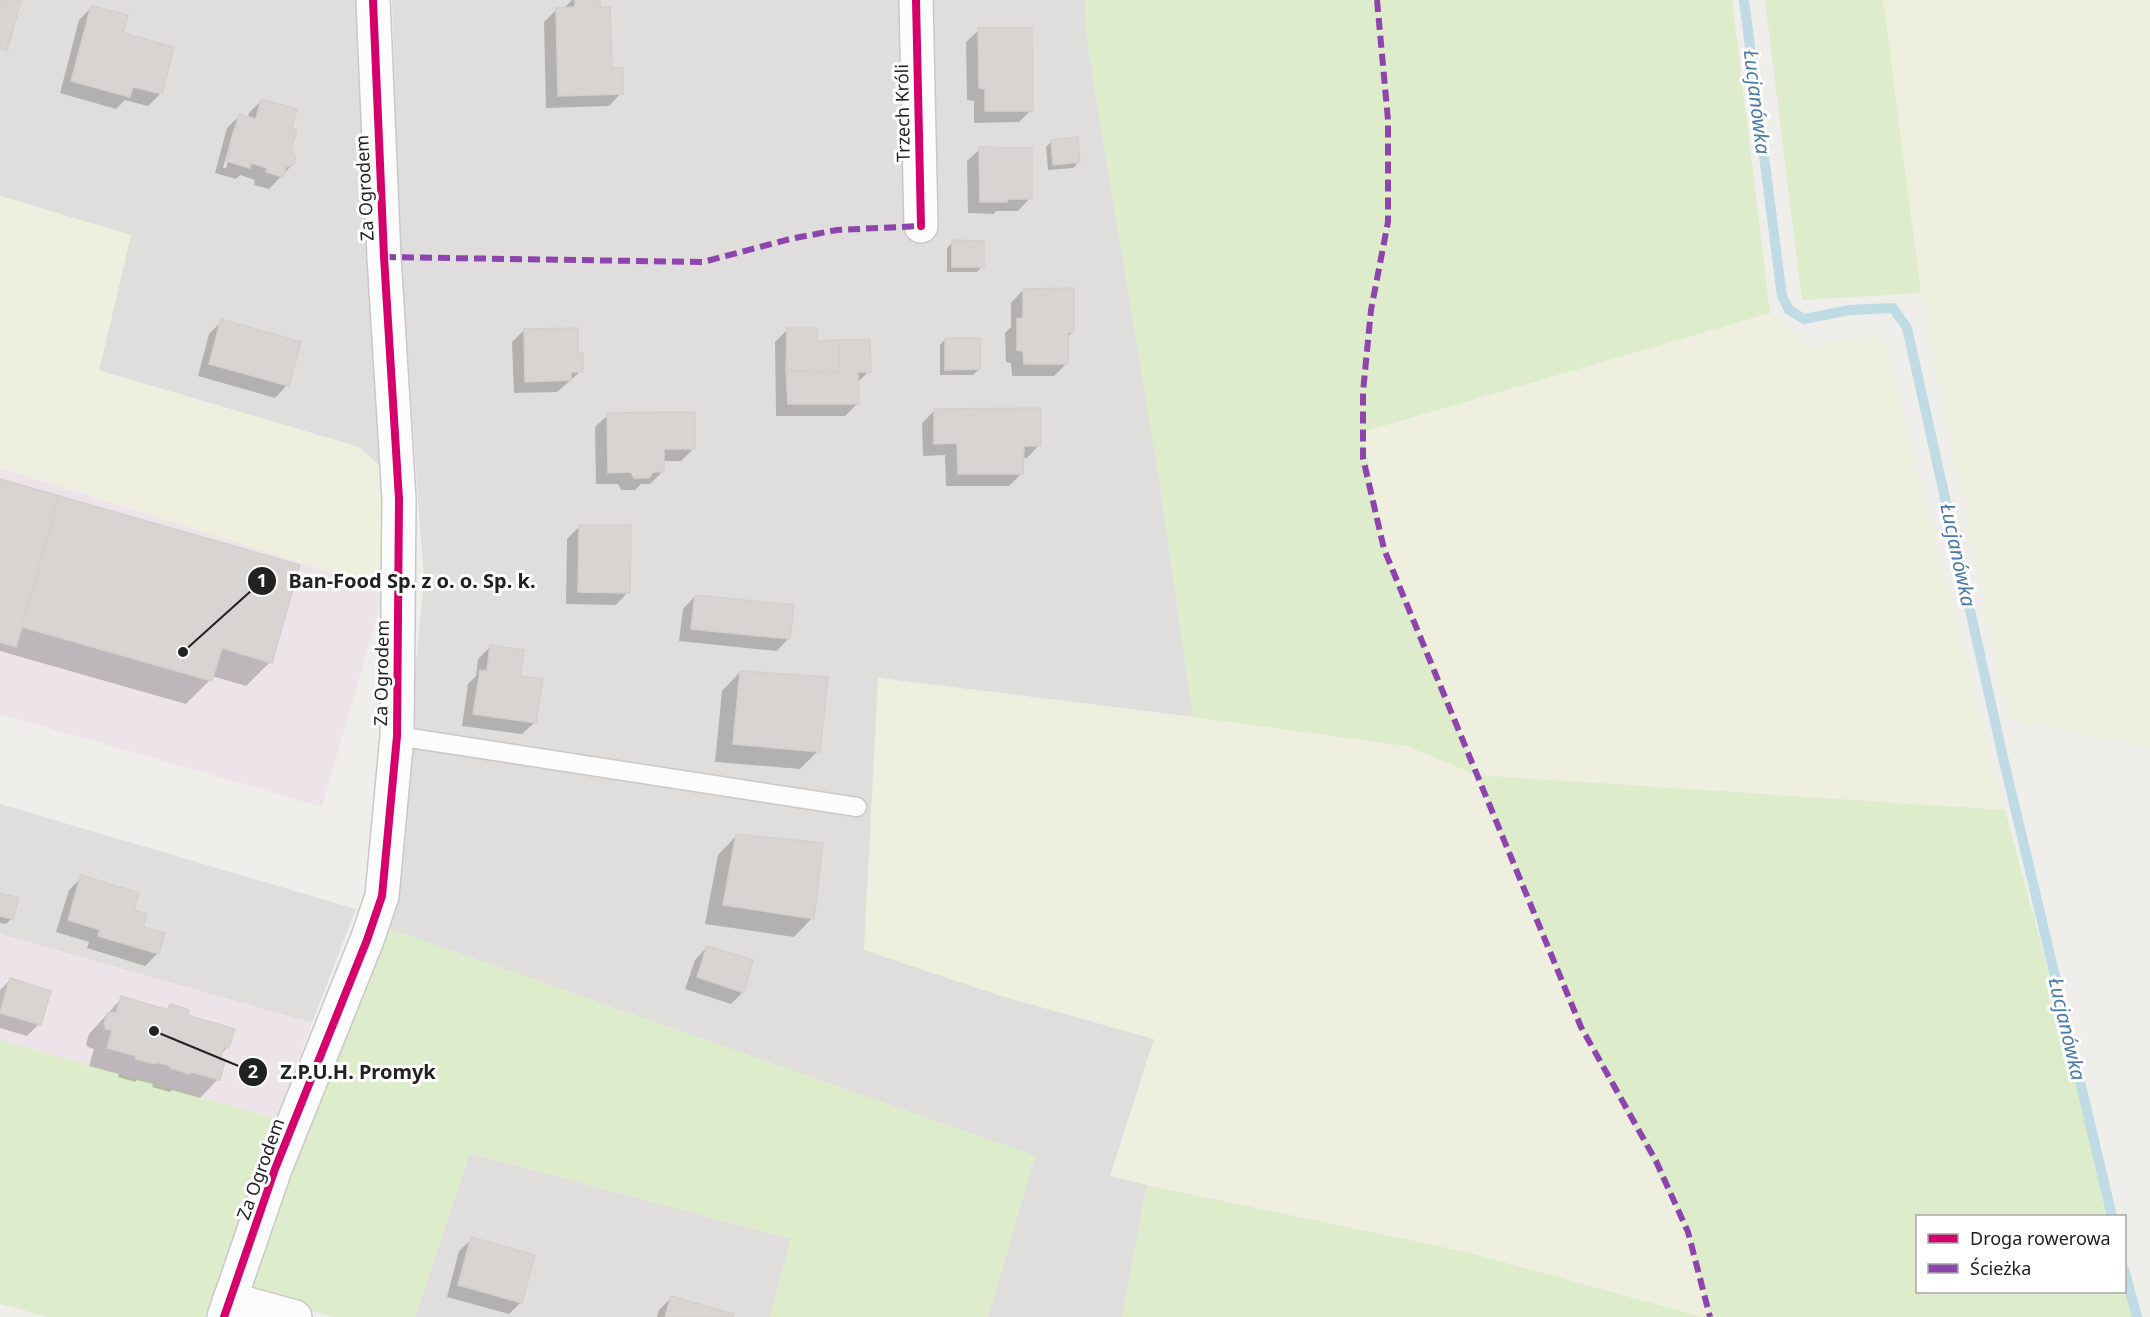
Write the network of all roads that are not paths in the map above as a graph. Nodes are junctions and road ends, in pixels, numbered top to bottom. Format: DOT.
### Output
graph roads {
  1 [pos="373,0"];
  2 [pos="916,0"];
  3 [pos="921,226"];
  4 [pos="397,736"];
  5 [pos="857,807"];
  6 [pos="227,1308"];
  7 [pos="295,1317"];
  1 -- 4 [label="street, Za Ogrodem"];
  2 -- 3 [label="street, Trzech Króli"];
  4 -- 5 [label="lane"];
  4 -- 6 [label="street, Za Ogrodem"];
  6 -- 7 [label="street"];
}
